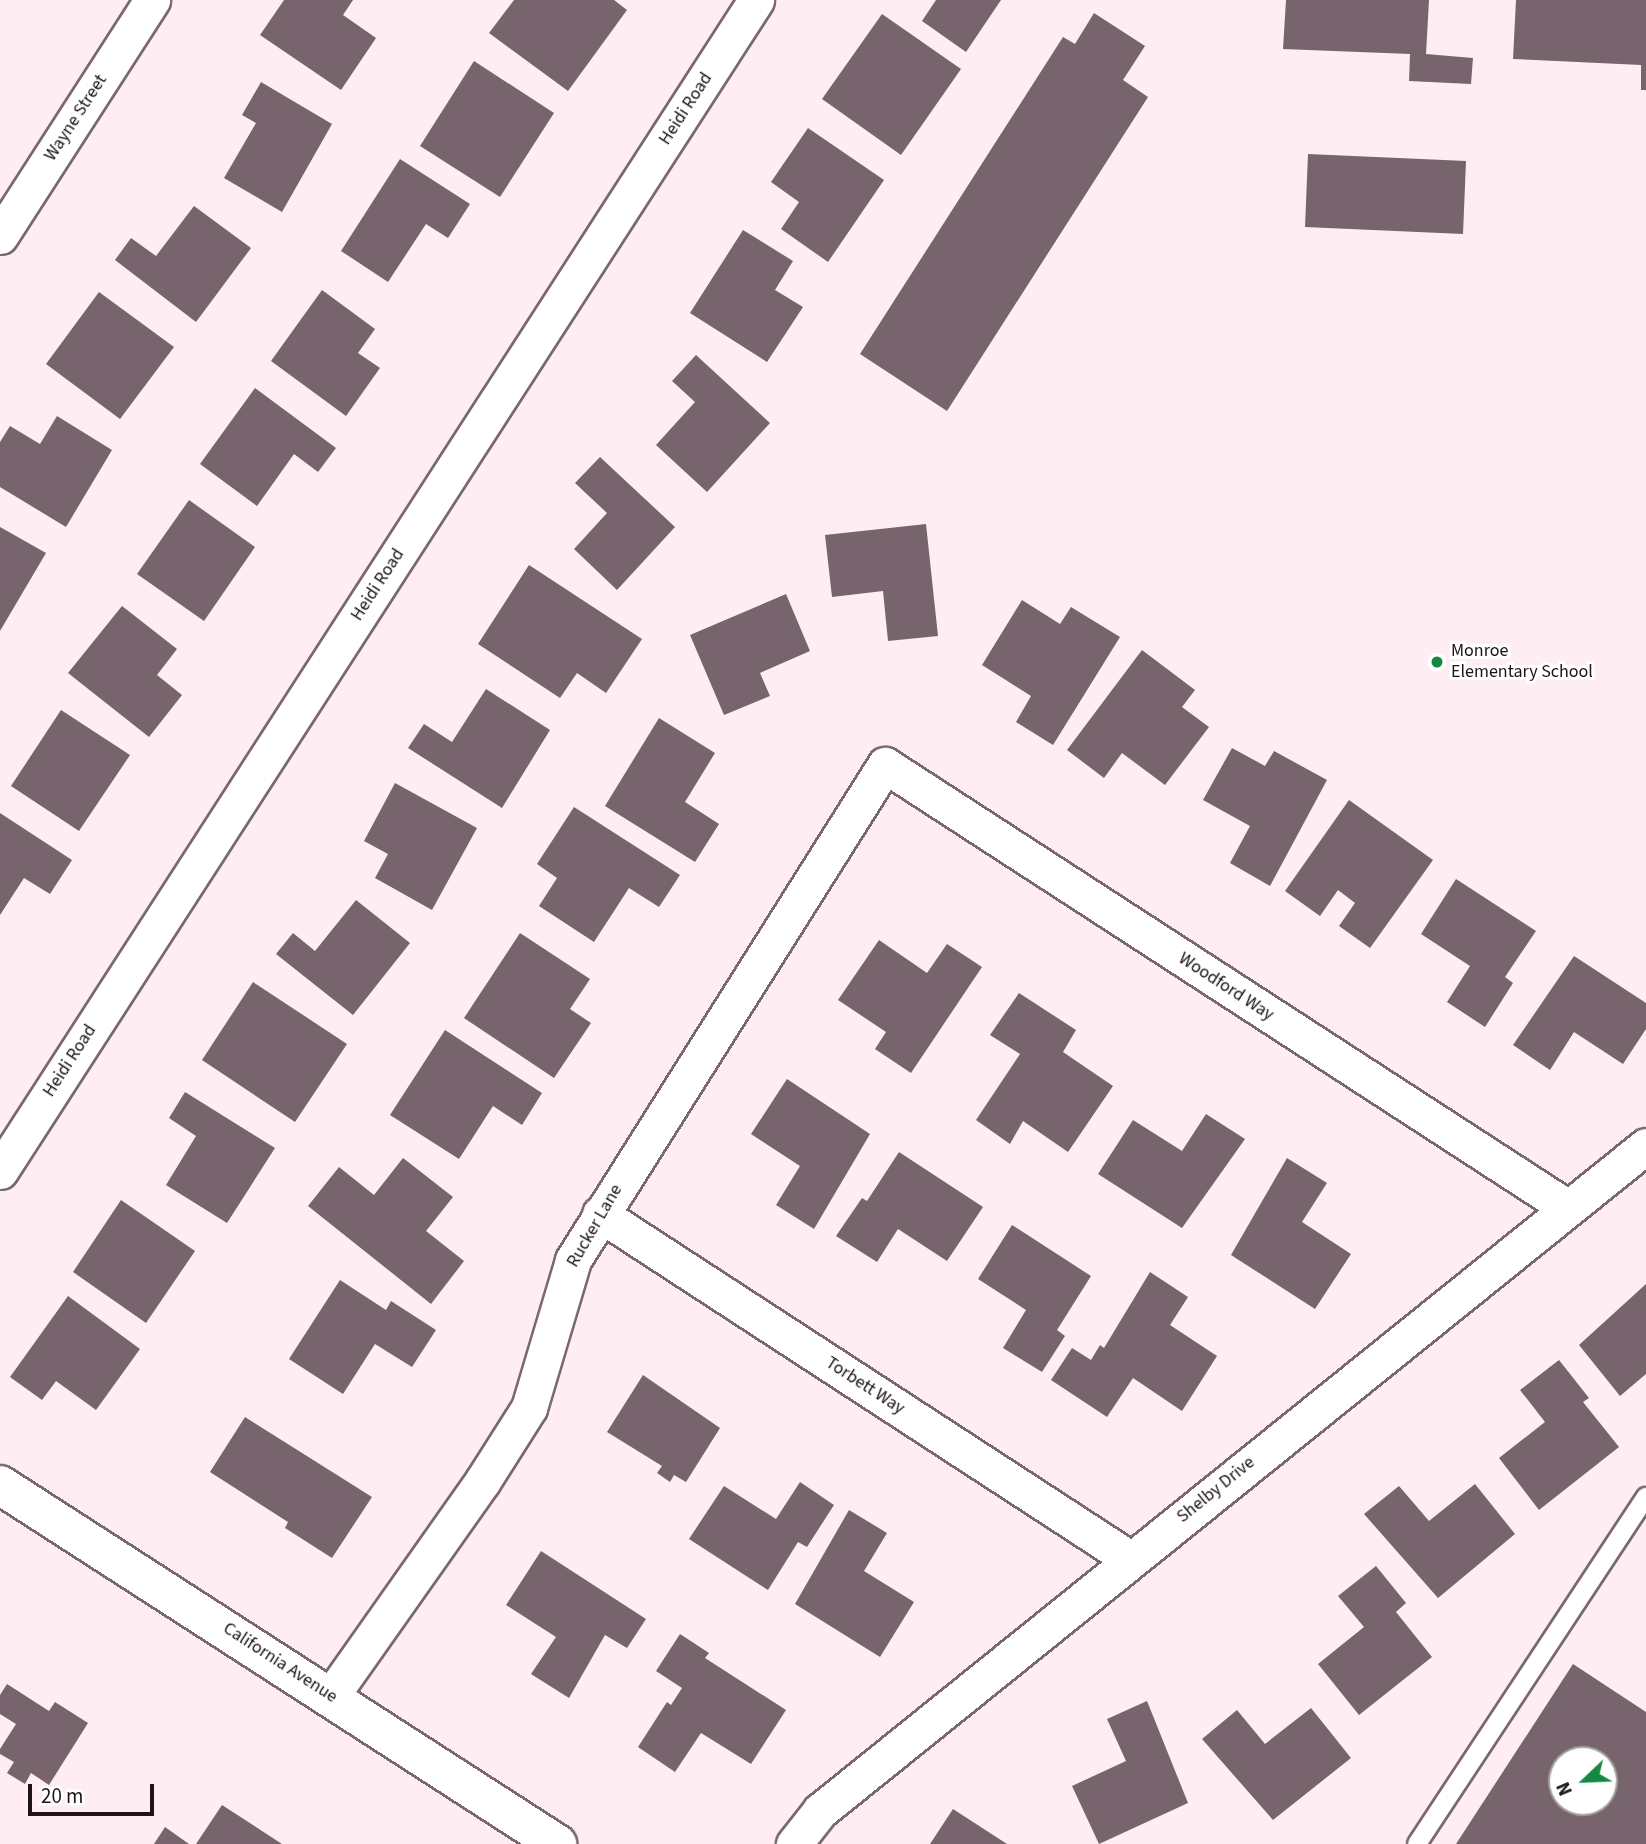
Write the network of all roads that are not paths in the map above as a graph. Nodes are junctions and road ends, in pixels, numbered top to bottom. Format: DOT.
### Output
graph roads {
  1 [pos="152,0"];
  2 [pos="756,0"];
  3 [pos="0,236"];
  4 [pos="885,765"];
  5 [pos="1646,1146"];
  6 [pos="0,1171"];
  7 [pos="1567,1208"];
  8 [pos="600,1214"];
  9 [pos="0,1485"];
  10 [pos="1646,1497"];
  11 [pos="1130,1559"];
  12 [pos="331,1696"];
  13 [pos="557,1844"];
  14 [pos="794,1844"];
  15 [pos="1417,1844"];
  1 -- 3 [label="street, Wayne Street"];
  2 -- 6 [label="street, Heidi Road"];
  4 -- 7 [label="street, Woodford Way"];
  4 -- 8 [label="street, Rucker Lane"];
  5 -- 7 [label="street, Shelby Drive"];
  7 -- 11 [label="street, Shelby Drive"];
  8 -- 11 [label="street, Torbett Way"];
  8 -- 12 [label="street, Rucker Lane"];
  9 -- 12 [label="main road, California Avenue"];
  10 -- 15 [label="lane"];
  11 -- 14 [label="street, Shelby Drive"];
  12 -- 13 [label="main road, California Avenue"];
}
